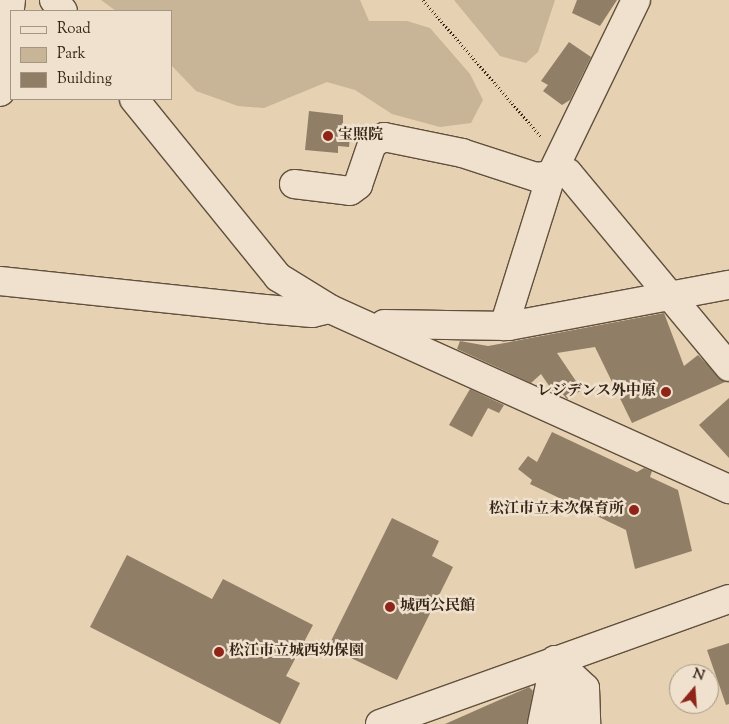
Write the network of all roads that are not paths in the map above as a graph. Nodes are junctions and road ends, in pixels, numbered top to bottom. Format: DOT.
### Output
graph roads {
  1 [pos="11,0"];
  2 [pos="54,0"];
  3 [pos="636,0"];
  4 [pos="62,10"];
  5 [pos="0,92"];
  6 [pos="135,100"];
  7 [pos="552,173"];
  8 [pos="294,184"];
  9 [pos="0,281"];
  10 [pos="729,286"];
  11 [pos="670,296"];
  12 [pos="330,308"];
  13 [pos="363,322"];
  14 [pos="504,326"];
  15 [pos="729,367"];
  16 [pos="729,489"];
  17 [pos="729,599"];
  18 [pos="555,660"];
  19 [pos="380,724"];
  20 [pos="542,724"];
  21 [pos="563,724"];
  22 [pos="586,724"];
  1 -- 5 [label="street"];
  2 -- 4 [label="street"];
  3 -- 7 [label="street"];
  6 -- 12 [label="street"];
  7 -- 8 [label="street"];
  7 -- 11 [label="street"];
  7 -- 14 [label="street"];
  9 -- 12 [label="street"];
  10 -- 11 [label="street"];
  11 -- 14 [label="street"];
  11 -- 15 [label="street"];
  12 -- 13 [label="street"];
  13 -- 14 [label="street"];
  13 -- 16 [label="street"];
  17 -- 18 [label="street"];
  18 -- 19 [label="street"];
  18 -- 20 [label="street"];
  18 -- 21 [label="street"];
  18 -- 22 [label="street"];
}
